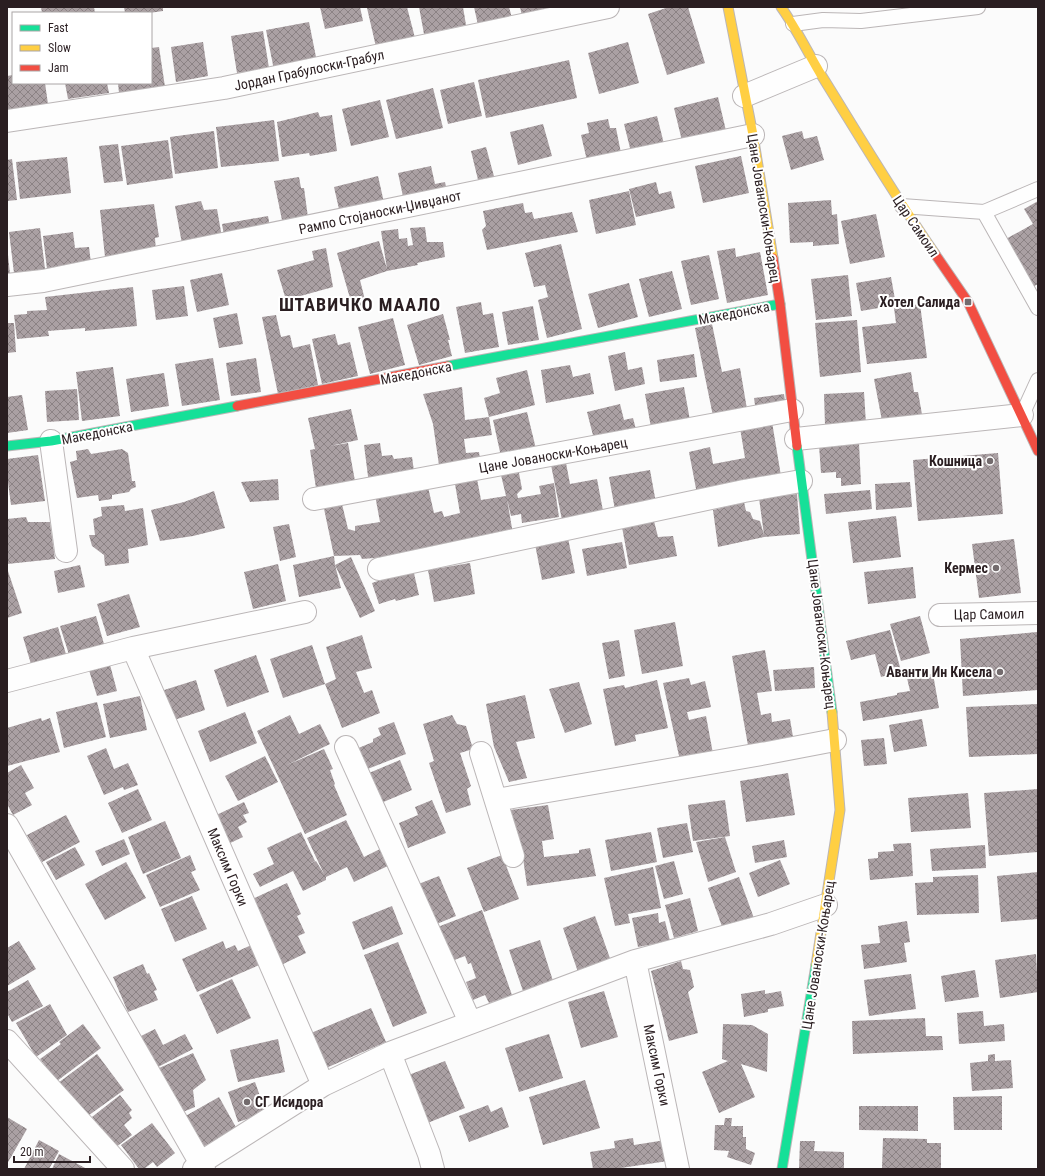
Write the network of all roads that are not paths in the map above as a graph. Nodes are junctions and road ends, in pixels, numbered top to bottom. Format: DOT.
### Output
graph roads {
  1 [pos="608,7"];
  2 [pos="728,7"];
  3 [pos="781,7"];
  4 [pos="978,7"];
  5 [pos="793,24"];
  6 [pos="816,66"];
  7 [pos="744,96"];
  8 [pos="7,121"];
  9 [pos="752,135"];
  10 [pos="1038,189"];
  11 [pos="902,206"];
  12 [pos="984,212"];
  13 [pos="7,285"];
  14 [pos="780,304"];
  15 [pos="1038,308"];
  16 [pos="1038,380"];
  17 [pos="792,410"];
  18 [pos="1022,415"];
  19 [pos="796,439"];
  20 [pos="51,441"];
  21 [pos="7,446"];
  22 [pos="1038,451"];
  23 [pos="801,481"];
  24 [pos="314,499"];
  25 [pos="66,551"];
  26 [pos="379,569"];
  27 [pos="305,612"];
  28 [pos="1038,613"];
  29 [pos="940,615"];
  30 [pos="133,648"];
  31 [pos="7,680"];
  32 [pos="835,740"];
  33 [pos="346,747"];
  34 [pos="481,753"];
  35 [pos="496,800"];
  36 [pos="7,825"];
  37 [pos="513,856"];
  38 [pos="826,905"];
  39 [pos="635,961"];
  40 [pos="470,1022"];
  41 [pos="7,1041"];
  42 [pos="390,1053"];
  43 [pos="323,1085"];
  44 [pos="199,1167"];
  45 [pos="123,1169"];
  46 [pos="433,1169"];
  47 [pos="678,1169"];
  48 [pos="782,1169"];
  1 -- 8 [label="street, Јордан Грабулоски-Грабул"];
  2 -- 7 [label="street, Цане Јованоски-Коњарец"];
  3 -- 5 [label="street, Цар Самоил"];
  4 -- 5 [label="lane"];
  5 -- 6 [label="street, Цар Самоил"];
  6 -- 7 [label="street"];
  6 -- 11 [label="street, Цар Самоил"];
  7 -- 9 [label="street, Цане Јованоски-Коњарец"];
  9 -- 13 [label="street, Рампо Стојаноски-Џивџанот"];
  9 -- 14 [label="street, Цане Јованоски-Коњарец"];
  10 -- 12 [label="lane"];
  11 -- 12 [label="lane"];
  11 -- 18 [label="street, Цар Самоил"];
  12 -- 15 [label="lane"];
  14 -- 17 [label="street, Цане Јованоски-Коњарец"];
  14 -- 20 [label="street, Македонска"];
  16 -- 18 [label="lane"];
  17 -- 19 [label="street, Цане Јованоски-Коњарец"];
  17 -- 24 [label="street, Цане Јованоски-Коњарец"];
  18 -- 19 [label="street"];
  18 -- 22 [label="street, Цар Самоил"];
  19 -- 23 [label="street, Цане Јованоски-Коњарец"];
  20 -- 21 [label="street, Македонска"];
  20 -- 25 [label="street, Македонска"];
  23 -- 26 [label="street"];
  23 -- 32 [label="street, Цане Јованоски-Коњарец"];
  27 -- 30 [label="street"];
  28 -- 29 [label="street, Цар Самоил"];
  30 -- 31 [label="street"];
  30 -- 43 [label="street, Максим Горки"];
  32 -- 35 [label="street"];
  32 -- 38 [label="street, Цане Јованоски-Коњарец"];
  33 -- 40 [label="street"];
  34 -- 35 [label="street"];
  35 -- 37 [label="street"];
  36 -- 44 [label="street"];
  38 -- 39 [label="street"];
  38 -- 48 [label="street, Цане Јованоски-Коњарец"];
  39 -- 40 [label="street"];
  39 -- 47 [label="street, Максим Горки"];
  40 -- 42 [label="street"];
  41 -- 45 [label="street"];
  42 -- 43 [label="street"];
  42 -- 46 [label="street"];
  43 -- 44 [label="street"];
}
